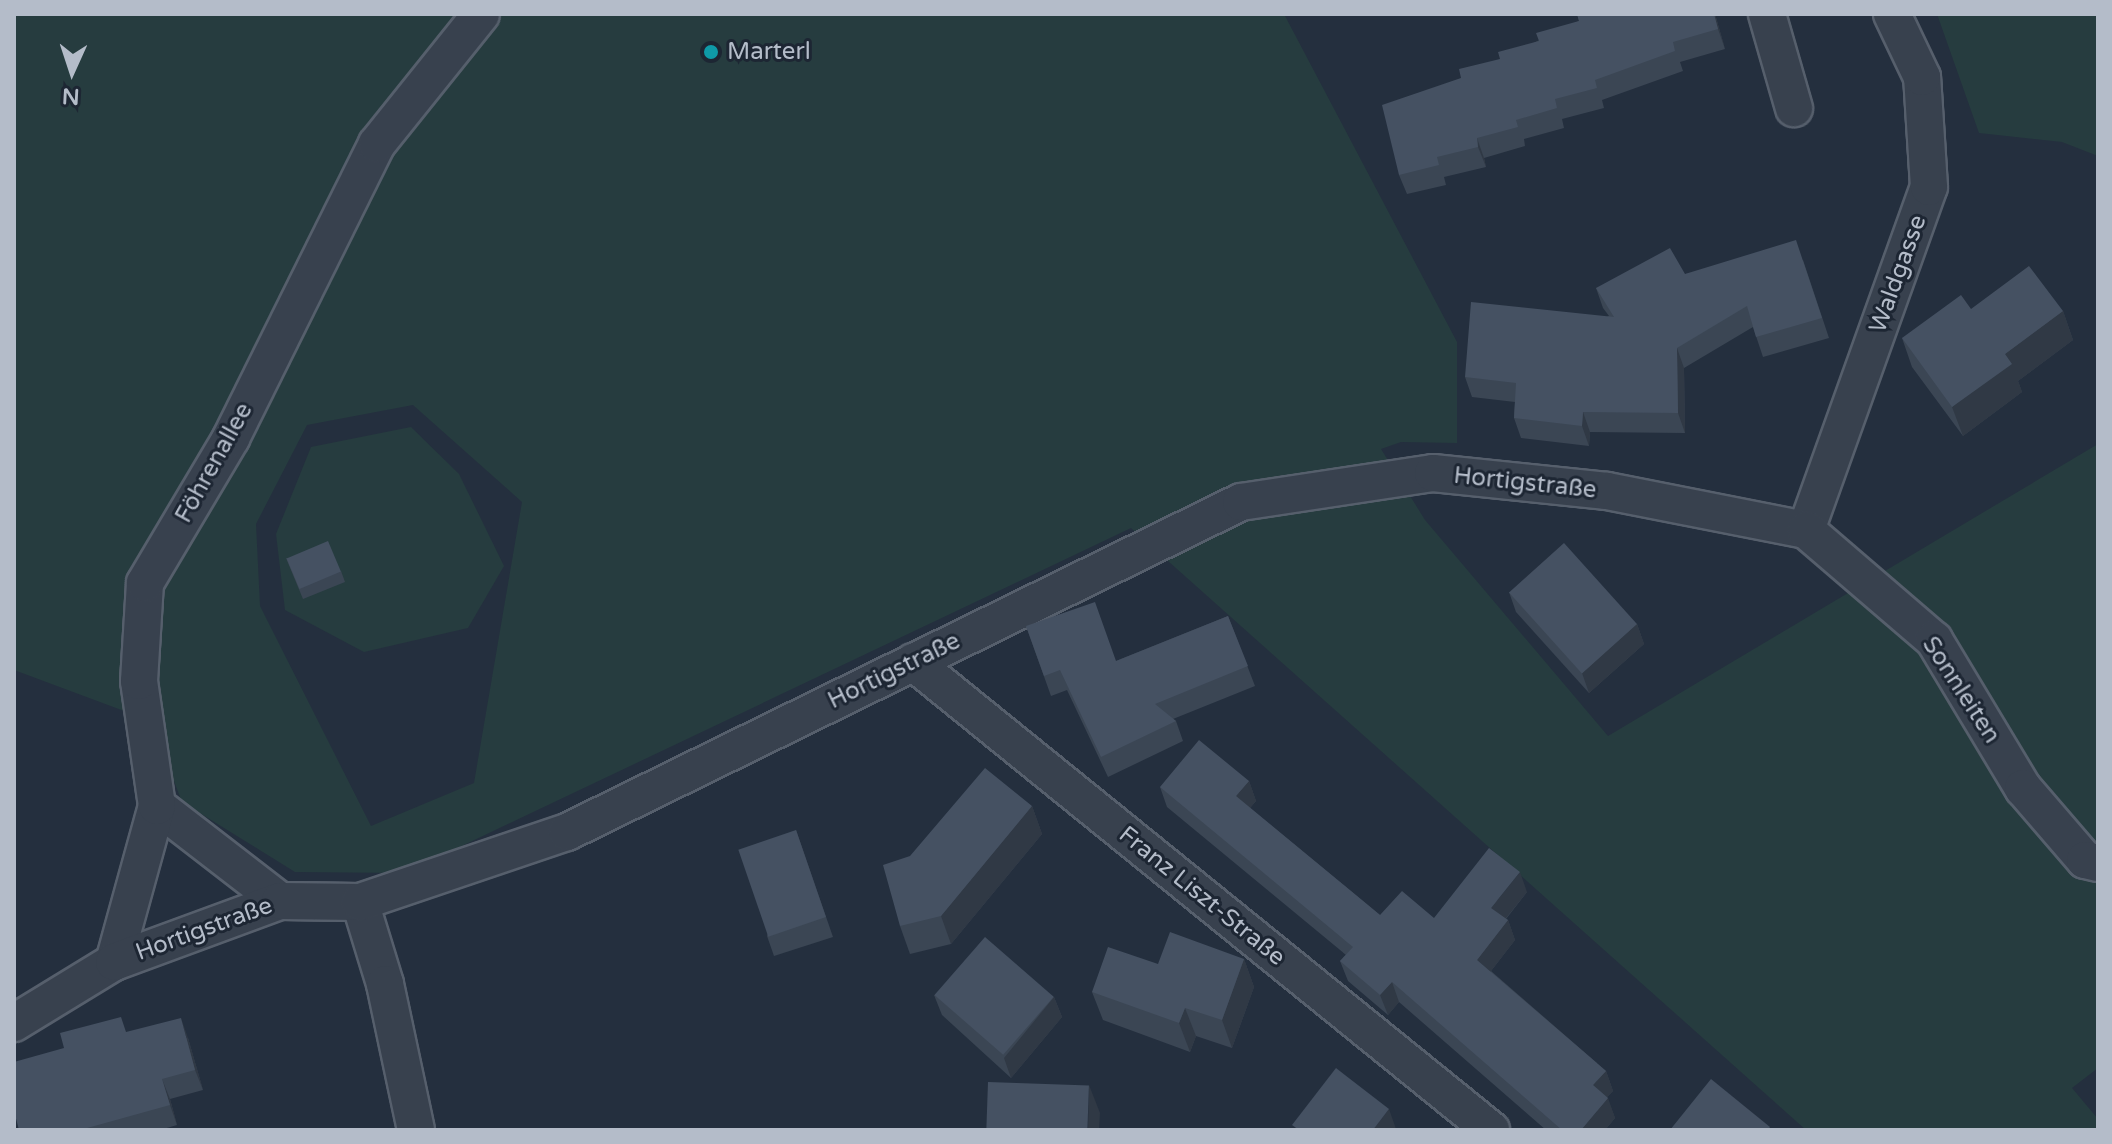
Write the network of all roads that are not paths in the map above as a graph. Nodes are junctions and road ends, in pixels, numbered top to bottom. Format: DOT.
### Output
graph roads {
  1 [pos="481,14"];
  2 [pos="1767,14"];
  3 [pos="1892,14"];
  4 [pos="1794,108"];
  5 [pos="1806,530"];
  6 [pos="913,662"];
  7 [pos="157,806"];
  8 [pos="2098,863"];
  9 [pos="280,901"];
  10 [pos="360,902"];
  11 [pos="114,962"];
  12 [pos="14,1023"];
  13 [pos="416,1130"];
  14 [pos="1491,1130"];
  1 -- 7 [label="street, Föhrenallee"];
  2 -- 4 [label="street"];
  3 -- 5 [label="street, Waldgasse"];
  5 -- 6 [label="street, Hortigstraße"];
  5 -- 8 [label="street, Sonnleiten"];
  6 -- 10 [label="street, Hortigstraße"];
  6 -- 14 [label="street, Franz Liszt-Straße"];
  7 -- 9 [label="street"];
  7 -- 11 [label="street, Föhrenallee"];
  9 -- 10 [label="street, Hortigstraße"];
  9 -- 11 [label="street, Hortigstraße"];
  10 -- 13 [label="street"];
  11 -- 12 [label="street, Hortigstraße"];
}
